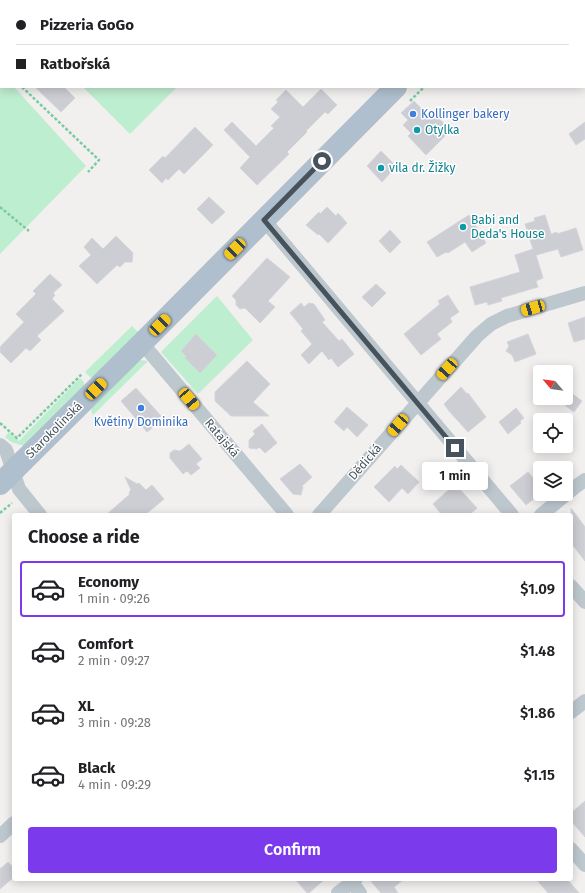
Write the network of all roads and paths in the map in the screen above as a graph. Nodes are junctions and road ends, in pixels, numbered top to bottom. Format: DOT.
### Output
graph roads {
  1 [pos="23,88"];
  2 [pos="395,88"];
  3 [pos="88,172"];
  4 [pos="0,207"];
  5 [pos="264,220"];
  6 [pos="29,231"];
  7 [pos="585,293"];
  8 [pos="142,343"];
  9 [pos="82,374"];
  10 [pos="418,403"];
  11 [pos="0,423"];
  12 [pos="0,444"];
  13 [pos="6,478"];
  14 [pos="585,480"];
  15 [pos="38,513"];
  16 [pos="285,513"];
  17 [pos="321,513"];
  18 [pos="510,513"];
  19 [pos="544,513"];
  20 [pos="573,588"];
  21 [pos="585,602"];
  22 [pos="585,701"];
  23 [pos="573,710"];
  24 [pos="12,825"];
  25 [pos="0,836"];
  26 [pos="573,851"];
  27 [pos="585,865"];
  28 [pos="354,883"];
  29 [pos="338,893"];
  1 -- 3 [label="path"];
  2 -- 5 [label="main road, Starokolínská"];
  4 -- 6 [label="path"];
  5 -- 8 [label="main road, Starokolínská"];
  5 -- 10 [label="street"];
  7 -- 10 [label="street, Dědická"];
  8 -- 13 [label="main road, Starokolínská"];
  8 -- 16 [label="street, Ratajská"];
  9 -- 11 [label="path"];
  10 -- 17 [label="street, Dědická"];
  10 -- 18 [label="street"];
  12 -- 13 [label="street"];
  13 -- 15 [label="street"];
  14 -- 19 [label="street"];
  20 -- 21 [label="street"];
  22 -- 23 [label="street"];
  24 -- 25 [label="street"];
  26 -- 27 [label="street"];
  28 -- 29 [label="street"];
}
